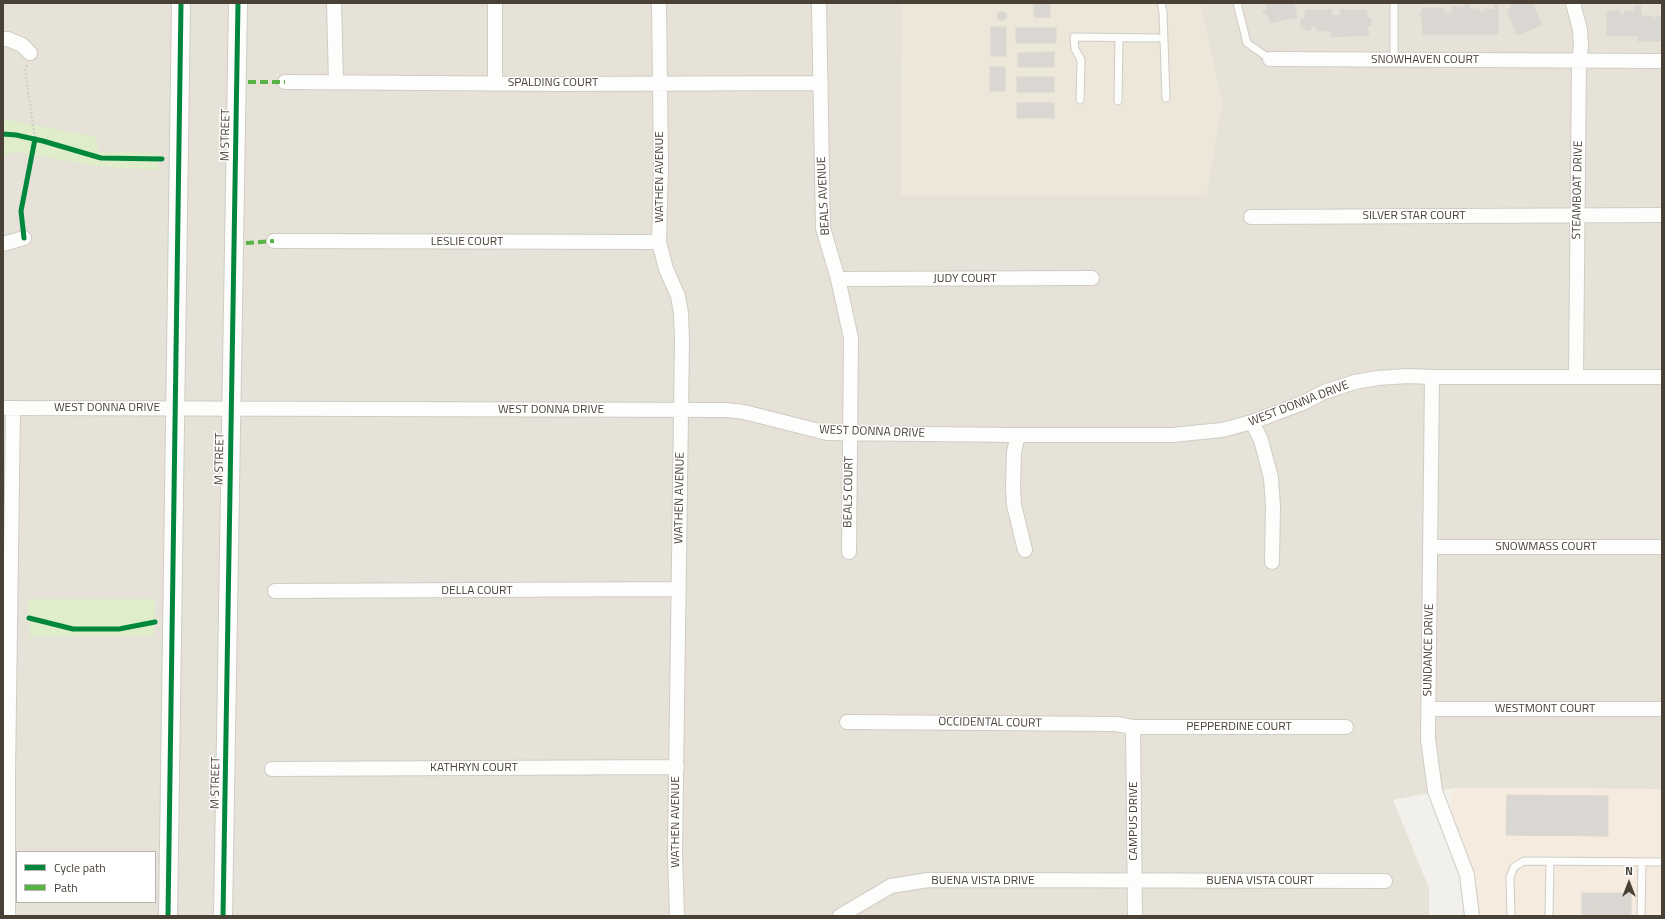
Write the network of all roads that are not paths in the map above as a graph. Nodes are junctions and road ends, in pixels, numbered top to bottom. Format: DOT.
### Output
graph roads {
  1 [pos="181,3"];
  2 [pos="238,3"];
  3 [pos="334,3"];
  4 [pos="495,3"];
  5 [pos="659,3"];
  6 [pos="819,3"];
  7 [pos="1161,3"];
  8 [pos="1237,3"];
  9 [pos="1394,3"];
  10 [pos="1572,3"];
  11 [pos="1119,38"];
  12 [pos="1164,38"];
  13 [pos="3,39"];
  14 [pos="30,53"];
  15 [pos="1270,59"];
  16 [pos="1394,60"];
  17 [pos="1579,61"];
  18 [pos="1662,61"];
  19 [pos="285,82"];
  20 [pos="336,82"];
  21 [pos="495,83"];
  22 [pos="660,83"];
  23 [pos="821,83"];
  24 [pos="1166,98"];
  25 [pos="1080,100"];
  26 [pos="1118,101"];
  27 [pos="1577,215"];
  28 [pos="1662,215"];
  29 [pos="1251,217"];
  30 [pos="24,238"];
  31 [pos="274,241"];
  32 [pos="659,242"];
  33 [pos="3,244"];
  34 [pos="1092,278"];
  35 [pos="838,279"];
  36 [pos="1432,377"];
  37 [pos="1576,377"];
  38 [pos="1662,377"];
  39 [pos="8,408"];
  40 [pos="176,408"];
  41 [pos="231,409"];
  42 [pos="682,410"];
  43 [pos="1252,422"];
  44 [pos="850,433"];
  45 [pos="1018,435"];
  46 [pos="1430,547"];
  47 [pos="1662,547"];
  48 [pos="1025,550"];
  49 [pos="849,552"];
  50 [pos="1272,562"];
  51 [pos="679,589"];
  52 [pos="275,591"];
  53 [pos="6,703"];
  54 [pos="1429,708"];
  55 [pos="1662,708"];
  56 [pos="847,722"];
  57 [pos="1133,727"];
  58 [pos="1346,727"];
  59 [pos="677,767"];
  60 [pos="272,769"];
  61 [pos="5,859"];
  62 [pos="1550,861"];
  63 [pos="1642,862"];
  64 [pos="1662,862"];
  65 [pos="1135,881"];
  66 [pos="1385,881"];
  67 [pos="8,916"];
  68 [pos="168,916"];
  69 [pos="223,916"];
  70 [pos="677,916"];
  71 [pos="840,916"];
  72 [pos="1135,916"];
  73 [pos="1472,916"];
  74 [pos="1511,916"];
  75 [pos="1549,916"];
  76 [pos="1641,916"];
  1 -- 40 [label="street"];
  2 -- 41 [label="street, M STREET"];
  3 -- 20 [label="street"];
  4 -- 21 [label="street"];
  5 -- 22 [label="street, WATHEN AVENUE"];
  6 -- 23 [label="street, BEALS AVENUE"];
  7 -- 12 [label="lane"];
  8 -- 15 [label="lane"];
  9 -- 16 [label="lane"];
  10 -- 17 [label="street, STEAMBOAT DRIVE"];
  11 -- 12 [label="lane"];
  11 -- 25 [label="lane"];
  11 -- 26 [label="lane"];
  12 -- 24 [label="lane"];
  13 -- 14 [label="street"];
  15 -- 16 [label="street, SNOWHAVEN COURT"];
  16 -- 17 [label="street, SNOWHAVEN COURT"];
  17 -- 18 [label="street, SNOWHAVEN COURT"];
  17 -- 27 [label="street, STEAMBOAT DRIVE"];
  19 -- 20 [label="street, SPALDING COURT"];
  20 -- 21 [label="street, SPALDING COURT"];
  21 -- 22 [label="street, SPALDING COURT"];
  22 -- 23 [label="street, SPALDING COURT"];
  22 -- 32 [label="street, WATHEN AVENUE"];
  23 -- 35 [label="street, BEALS AVENUE"];
  27 -- 28 [label="street, SILVER STAR COURT"];
  27 -- 29 [label="street, SILVER STAR COURT"];
  27 -- 37 [label="street, STEAMBOAT DRIVE"];
  30 -- 33 [label="street"];
  31 -- 32 [label="street, LESLIE COURT"];
  32 -- 42 [label="street, WATHEN AVENUE"];
  34 -- 35 [label="street, JUDY COURT"];
  35 -- 44 [label="street, BEALS AVENUE"];
  36 -- 37 [label="street, WEST DONNA DRIVE"];
  36 -- 43 [label="street, WEST DONNA DRIVE"];
  36 -- 46 [label="street, SUNDANCE DRIVE"];
  37 -- 38 [label="street, WEST DONNA DRIVE"];
  39 -- 40 [label="street, WEST DONNA DRIVE"];
  39 -- 53 [label="street"];
  40 -- 41 [label="street, WEST DONNA DRIVE"];
  40 -- 68 [label="street"];
  41 -- 42 [label="street, WEST DONNA DRIVE"];
  41 -- 69 [label="street, M STREET"];
  42 -- 44 [label="street, WEST DONNA DRIVE"];
  42 -- 51 [label="street, WATHEN AVENUE"];
  43 -- 45 [label="street, WEST DONNA DRIVE"];
  43 -- 50 [label="street"];
  44 -- 45 [label="street, WEST DONNA DRIVE"];
  44 -- 49 [label="street, BEALS COURT"];
  45 -- 48 [label="street"];
  46 -- 47 [label="street, SNOWMASS COURT"];
  46 -- 54 [label="street, SUNDANCE DRIVE"];
  51 -- 52 [label="street, DELLA COURT"];
  51 -- 59 [label="street, WATHEN AVENUE"];
  53 -- 61 [label="street"];
  54 -- 55 [label="street, WESTMONT COURT"];
  54 -- 73 [label="street, SUNDANCE DRIVE"];
  56 -- 57 [label="street, OCCIDENTAL COURT"];
  57 -- 58 [label="street, PEPPERDINE COURT"];
  57 -- 65 [label="street, CAMPUS DRIVE"];
  59 -- 60 [label="street, KATHRYN COURT"];
  59 -- 70 [label="street, WATHEN AVENUE"];
  61 -- 67 [label="street"];
  62 -- 63 [label="lane"];
  62 -- 74 [label="lane"];
  62 -- 75 [label="lane"];
  63 -- 64 [label="lane"];
  63 -- 76 [label="lane"];
  65 -- 66 [label="street, BUENA VISTA COURT"];
  65 -- 71 [label="street, BUENA VISTA DRIVE"];
  65 -- 72 [label="street, CAMPUS DRIVE"];
}
